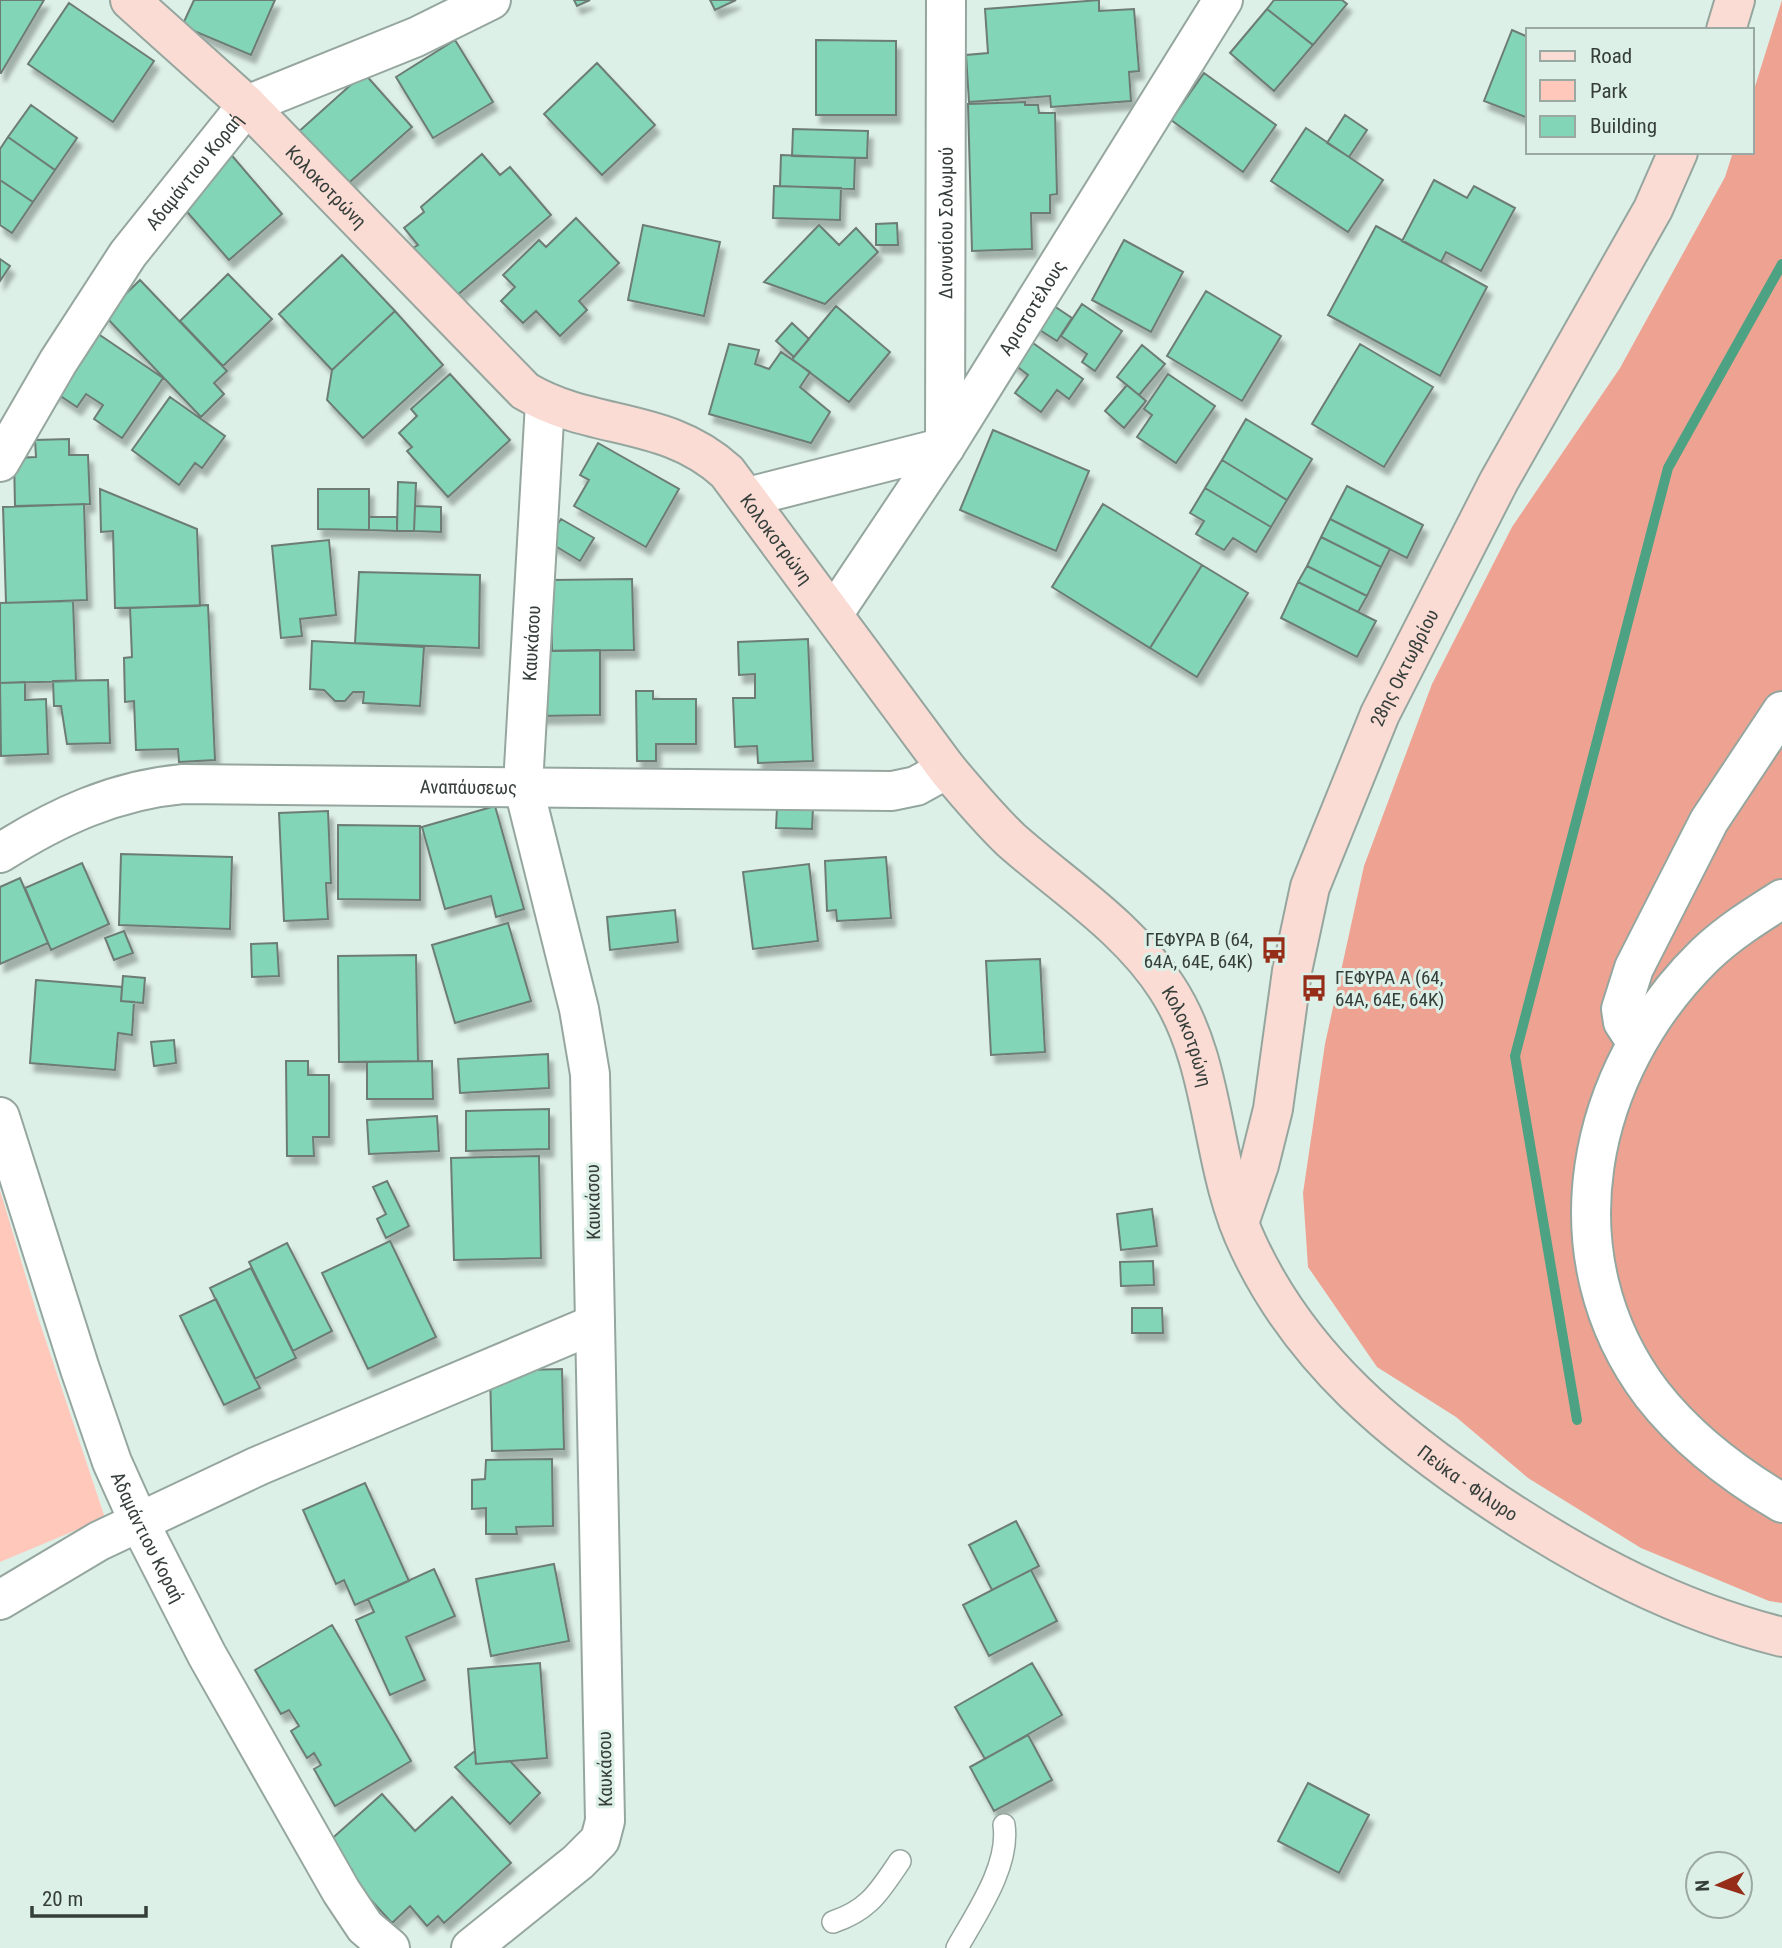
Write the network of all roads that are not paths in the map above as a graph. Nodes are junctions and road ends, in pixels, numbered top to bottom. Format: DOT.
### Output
graph roads {
  1 [pos="491,0"];
  2 [pos="946,0"];
  3 [pos="1223,0"];
  4 [pos="1735,0"];
  5 [pos="139,3"];
  6 [pos="1727,28"];
  7 [pos="247,105"];
  8 [pos="1677,154"];
  9 [pos="545,403"];
  10 [pos="946,447"];
  11 [pos="0,462"];
  12 [pos="748,497"];
  13 [pos="835,613"];
  14 [pos="1782,711"];
  15 [pos="947,769"];
  16 [pos="523,785"];
  17 [pos="0,853"];
  18 [pos="1782,899"];
  19 [pos="1636,1042"];
  20 [pos="0,1117"];
  21 [pos="1239,1223"];
  22 [pos="594,1324"];
  23 [pos="1782,1503"];
  24 [pos="139,1522"];
  25 [pos="0,1600"];
  26 [pos="1782,1637"];
  27 [pos="1004,1825"];
  28 [pos="900,1861"];
  29 [pos="832,1922"];
  30 [pos="378,1938"];
  31 [pos="471,1948"];
  32 [pos="957,1948"];
  1 -- 7 [label="street, Αδαμάντιου Κοραή"];
  2 -- 10 [label="street, Διονυσίου Σολωμού"];
  3 -- 10 [label="street, Αριστοτέλους"];
  4 -- 6 [label="street"];
  5 -- 7 [label="street, Κολοκοτρώνη"];
  7 -- 9 [label="street, Κολοκοτρώνη"];
  7 -- 11 [label="street, Αδαμάντιου Κοραή"];
  8 -- 21 [label="street, 28ης Οκτωβρίου"];
  9 -- 12 [label="street, Κολοκοτρώνη"];
  9 -- 16 [label="street, Καυκάσου"];
  10 -- 12 [label="street"];
  10 -- 13 [label="street, Αριστοτέλους"];
  12 -- 13 [label="street, Κολοκοτρώνη"];
  13 -- 15 [label="street, Κολοκοτρώνη"];
  14 -- 19 [label="street"];
  15 -- 16 [label="street, Αναπάυσεως"];
  15 -- 21 [label="street, Κολοκοτρώνη"];
  16 -- 17 [label="street, Αναπάυσεως"];
  16 -- 22 [label="street, Καυκάσου"];
  18 -- 19 [label="street"];
  19 -- 23 [label="street"];
  20 -- 24 [label="street, Αδαμάντιου Κοραή"];
  21 -- 26 [label="street, Πεύκα - Φίλυρο"];
  22 -- 24 [label="street"];
  22 -- 31 [label="street, Καυκάσου"];
  24 -- 25 [label="street"];
  24 -- 30 [label="street, Αδαμάντιου Κοραή"];
  27 -- 32 [label="lane"];
  28 -- 29 [label="lane"];
}
